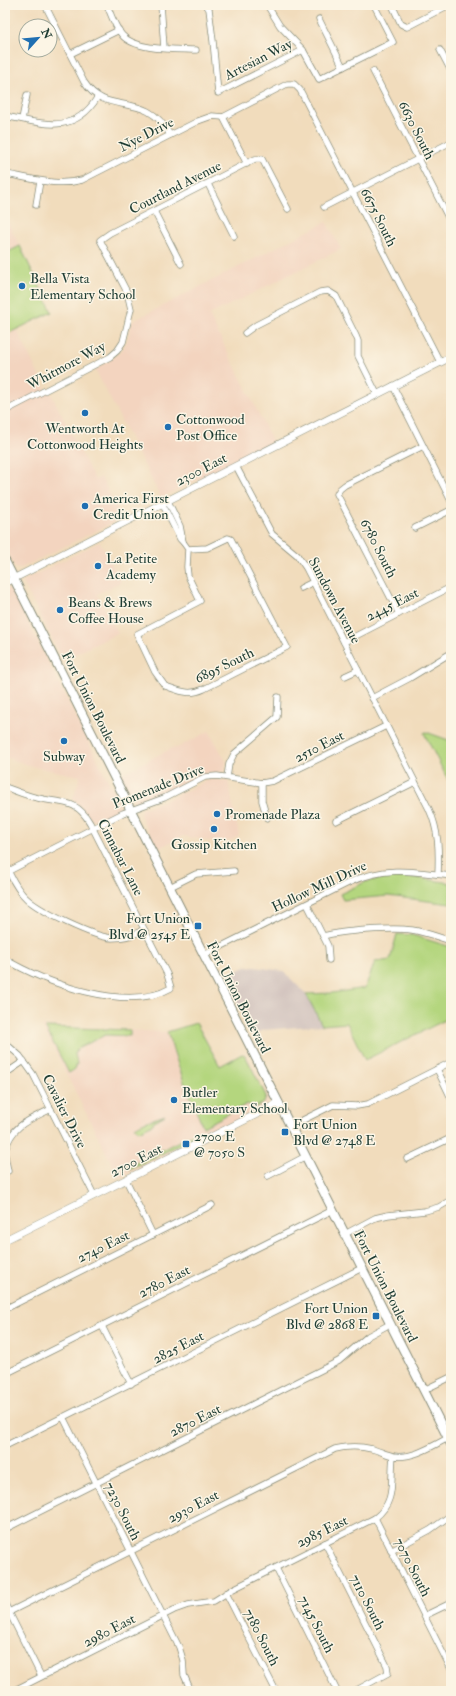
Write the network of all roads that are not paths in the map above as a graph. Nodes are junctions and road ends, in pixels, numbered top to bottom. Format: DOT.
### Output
graph roads {
  1 [pos="45,5"];
  2 [pos="106,5"];
  3 [pos="161,5"];
  4 [pos="206,5"];
  5 [pos="267,5"];
  6 [pos="374,5"];
  7 [pos="392,5"];
  8 [pos="449,5"];
  9 [pos="319,20"];
  10 [pos="119,30"];
  11 [pos="164,48"];
  12 [pos="196,50"];
  13 [pos="303,50"];
  14 [pos="440,50"];
  15 [pos="70,54"];
  16 [pos="343,67"];
  17 [pos="373,71"];
  18 [pos="451,71"];
  19 [pos="294,84"];
  20 [pos="27,95"];
  21 [pos="98,98"];
  22 [pos="5,116"];
  23 [pos="223,117"];
  24 [pos="22,119"];
  25 [pos="170,135"];
  26 [pos="451,142"];
  27 [pos="418,159"];
  28 [pos="247,164"];
  29 [pos="5,174"];
  30 [pos="40,181"];
  31 [pos="208,184"];
  32 [pos="353,192"];
  33 [pos="36,205"];
  34 [pos="324,207"];
  35 [pos="288,209"];
  36 [pos="154,211"];
  37 [pos="451,223"];
  38 [pos="234,236"];
  39 [pos="100,240"];
  40 [pos="181,264"];
  41 [pos="245,333"];
  42 [pos="451,357"];
  43 [pos="440,362"];
  44 [pos="393,386"];
  45 [pos="376,394"];
  46 [pos="5,411"];
  47 [pos="423,446"];
  48 [pos="236,466"];
  49 [pos="451,501"];
  50 [pos="165,502"];
  51 [pos="451,510"];
  52 [pos="415,528"];
  53 [pos="188,550"];
  54 [pos="5,561"];
  55 [pos="14,579"];
  56 [pos="313,582"];
  57 [pos="5,583"];
  58 [pos="451,587"];
  59 [pos="301,588"];
  60 [pos="399,614"];
  61 [pos="344,642"];
  62 [pos="451,653"];
  63 [pos="358,670"];
  64 [pos="345,676"];
  65 [pos="278,697"];
  66 [pos="372,698"];
  67 [pos="386,726"];
  68 [pos="227,778"];
  69 [pos="414,782"];
  70 [pos="262,783"];
  71 [pos="5,787"];
  72 [pos="131,809"];
  73 [pos="267,818"];
  74 [pos="336,821"];
  75 [pos="93,828"];
  76 [pos="5,864"];
  77 [pos="234,871"];
  78 [pos="7,872"];
  79 [pos="438,874"];
  80 [pos="451,876"];
  81 [pos="170,887"];
  82 [pos="307,904"];
  83 [pos="144,930"];
  84 [pos="323,936"];
  85 [pos="451,941"];
  86 [pos="204,955"];
  87 [pos="5,959"];
  88 [pos="329,960"];
  89 [pos="5,1043"];
  90 [pos="24,1061"];
  91 [pos="451,1062"];
  92 [pos="437,1069"];
  93 [pos="5,1074"];
  94 [pos="451,1098"];
  95 [pos="279,1103"];
  96 [pos="51,1110"];
  97 [pos="451,1123"];
  98 [pos="291,1126"];
  99 [pos="451,1128"];
  100 [pos="451,1138"];
  101 [pos="5,1150"];
  102 [pos="5,1156"];
  103 [pos="306,1156"];
  104 [pos="407,1159"];
  105 [pos="8,1171"];
  106 [pos="268,1176"];
  107 [pos="126,1180"];
  108 [pos="94,1196"];
  109 [pos="451,1200"];
  110 [pos="212,1206"];
  111 [pos="333,1210"];
  112 [pos="345,1234"];
  113 [pos="153,1235"];
  114 [pos="5,1240"];
  115 [pos="362,1268"];
  116 [pos="5,1308"];
  117 [pos="390,1324"];
  118 [pos="102,1326"];
  119 [pos="5,1374"];
  120 [pos="451,1377"];
  121 [pos="131,1384"];
  122 [pos="424,1390"];
  123 [pos="63,1417"];
  124 [pos="449,1437"];
  125 [pos="5,1446"];
  126 [pos="393,1456"];
  127 [pos="96,1483"];
  128 [pos="451,1515"];
  129 [pos="375,1518"];
  130 [pos="5,1529"];
  131 [pos="325,1543"];
  132 [pos="130,1551"];
  133 [pos="391,1551"];
  134 [pos="276,1568"];
  135 [pos="226,1593"];
  136 [pos="219,1598"];
  137 [pos="451,1603"];
  138 [pos="5,1604"];
  139 [pos="9,1612"];
  140 [pos="163,1616"];
  141 [pos="424,1616"];
  142 [pos="451,1669"];
  143 [pos="42,1676"];
  144 [pos="13,1691"];
  145 [pos="191,1691"];
  146 [pos="276,1691"];
  147 [pos="337,1691"];
  148 [pos="355,1691"];
  1 -- 15 [label="street"];
  2 -- 10 [label="street"];
  3 -- 11 [label="street"];
  4 -- 13 [label="street, Artesian Way"];
  5 -- 13 [label="street"];
  6 -- 16 [label="street"];
  7 -- 8 [label="street"];
  9 -- 16 [label="street"];
  10 -- 11 [label="street"];
  10 -- 15 [label="street"];
  11 -- 12 [label="street"];
  13 -- 16 [label="street"];
  14 -- 18 [label="street"];
  15 -- 21 [label="street"];
  17 -- 27 [label="street, 6630 South"];
  19 -- 23 [label="street, Nye Drive"];
  19 -- 32 [label="street, 6675 South"];
  20 -- 24 [label="street"];
  21 -- 24 [label="street"];
  21 -- 25 [label="street"];
  22 -- 24 [label="street"];
  23 -- 25 [label="street, Nye Drive"];
  23 -- 28 [label="street"];
  25 -- 30 [label="street, Nye Drive"];
  26 -- 27 [label="street"];
  27 -- 32 [label="street"];
  27 -- 37 [label="street, 6630 South"];
  28 -- 31 [label="street, Courtland Avenue"];
  28 -- 35 [label="street, Courtland Avenue"];
  29 -- 30 [label="street, Nye Drive"];
  30 -- 33 [label="street"];
  31 -- 36 [label="street, Courtland Avenue"];
  31 -- 38 [label="street"];
  32 -- 34 [label="street"];
  32 -- 43 [label="street, 6675 South"];
  36 -- 39 [label="street, Courtland Avenue"];
  36 -- 40 [label="street"];
  39 -- 46 [label="street, Whitmore Way"];
  41 -- 45 [label="street"];
  42 -- 43 [label="street, 2300 East"];
  43 -- 44 [label="street, 2300 East"];
  44 -- 45 [label="street, 2300 East"];
  44 -- 47 [label="street"];
  45 -- 48 [label="street, 2300 East"];
  47 -- 49 [label="street"];
  47 -- 60 [label="street, 6780 South"];
  48 -- 50 [label="street, 2300 East"];
  48 -- 56 [label="street, Sundown Avenue"];
  50 -- 53 [label="street, 6895 South"];
  50 -- 55 [label="street, 2300 East"];
  51 -- 52 [label="street"];
  53 -- 53 [label="street, 6895 South"];
  54 -- 55 [label="main road, Fort Union Boulevard"];
  55 -- 57 [label="street, 2300 East"];
  55 -- 72 [label="main road, Fort Union Boulevard"];
  56 -- 59 [label="street"];
  56 -- 61 [label="street, Sundown Avenue"];
  58 -- 60 [label="street, 2445 East"];
  60 -- 61 [label="street, 2445 East"];
  61 -- 63 [label="street, Sundown Avenue"];
  62 -- 66 [label="street"];
  63 -- 64 [label="street"];
  63 -- 66 [label="street, Sundown Avenue"];
  65 -- 68 [label="street"];
  66 -- 67 [label="street, Sundown Avenue"];
  67 -- 69 [label="street, Sundown Avenue"];
  67 -- 70 [label="street, 2510 East"];
  68 -- 70 [label="street, Promenade Drive"];
  68 -- 72 [label="street, Promenade Drive"];
  69 -- 74 [label="street"];
  69 -- 79 [label="street, Sundown Avenue"];
  70 -- 73 [label="street"];
  71 -- 75 [label="street, Cinnabar Lane"];
  72 -- 75 [label="street, Promenade Drive"];
  72 -- 81 [label="main road, Fort Union Boulevard"];
  75 -- 78 [label="street, Promenade Drive"];
  75 -- 83 [label="street, Cinnabar Lane"];
  76 -- 78 [label="street"];
  77 -- 81 [label="street"];
  78 -- 83 [label="street"];
  79 -- 80 [label="street, Hollow Mill Drive"];
  79 -- 82 [label="street, Hollow Mill Drive"];
  81 -- 86 [label="main road, Fort Union Boulevard"];
  82 -- 84 [label="street"];
  82 -- 86 [label="street, Hollow Mill Drive"];
  83 -- 87 [label="street, Cinnabar Lane"];
  84 -- 85 [label="street"];
  84 -- 88 [label="street"];
  86 -- 95 [label="main road, Fort Union Boulevard"];
  89 -- 90 [label="street, Cavalier Drive"];
  90 -- 93 [label="street"];
  90 -- 96 [label="street, Cavalier Drive"];
  91 -- 92 [label="street"];
  92 -- 94 [label="street"];
  92 -- 98 [label="street"];
  95 -- 98 [label="main road, Fort Union Boulevard"];
  95 -- 107 [label="street, 2700 East"];
  96 -- 101 [label="street"];
  96 -- 108 [label="street, Cavalier Drive"];
  97 -- 99 [label="street"];
  98 -- 103 [label="main road, Fort Union Boulevard"];
  100 -- 104 [label="street"];
  102 -- 105 [label="street"];
  103 -- 106 [label="street"];
  103 -- 111 [label="main road, Fort Union Boulevard"];
  107 -- 108 [label="street, 2700 East"];
  107 -- 113 [label="street"];
  108 -- 114 [label="street, 2700 East"];
  109 -- 112 [label="street"];
  110 -- 113 [label="street, 2740 East"];
  111 -- 112 [label="main road, Fort Union Boulevard"];
  111 -- 118 [label="street, 2780 East"];
  112 -- 115 [label="main road, Fort Union Boulevard"];
  113 -- 116 [label="street, 2740 East"];
  115 -- 117 [label="main road, Fort Union Boulevard"];
  115 -- 121 [label="street, 2825 East"];
  117 -- 122 [label="main road, Fort Union Boulevard"];
  117 -- 127 [label="street, 2870 East"];
  118 -- 119 [label="street, 2780 East"];
  118 -- 121 [label="street"];
  120 -- 122 [label="street"];
  121 -- 123 [label="street, 2825 East"];
  122 -- 124 [label="main road, Fort Union Boulevard"];
  123 -- 125 [label="street, 2825 East"];
  123 -- 127 [label="street, 7230 South"];
  124 -- 126 [label="street"];
  126 -- 129 [label="street, 2985 East"];
  126 -- 132 [label="street, 2930 East"];
  127 -- 130 [label="street, 2870 East"];
  127 -- 132 [label="street, 7230 South"];
  128 -- 133 [label="street"];
  129 -- 131 [label="street, 2985 East"];
  129 -- 133 [label="street, 7070 South"];
  131 -- 134 [label="street, 2985 East"];
  131 -- 148 [label="street, 7110 South"];
  132 -- 139 [label="street, 2930 East"];
  132 -- 140 [label="street, 7230 South"];
  133 -- 141 [label="street, 7070 South"];
  134 -- 135 [label="street, 2985 East"];
  134 -- 147 [label="street, 7145 South"];
  135 -- 136 [label="street, 2985 East"];
  135 -- 146 [label="street, 7180 South"];
  136 -- 140 [label="street, 2980 East"];
  137 -- 141 [label="street"];
  138 -- 139 [label="street"];
  139 -- 143 [label="street"];
  140 -- 143 [label="street, 2980 East"];
  140 -- 145 [label="street, 7230 South"];
  141 -- 142 [label="street, 7070 South"];
  143 -- 144 [label="street, 2980 East"];
}
